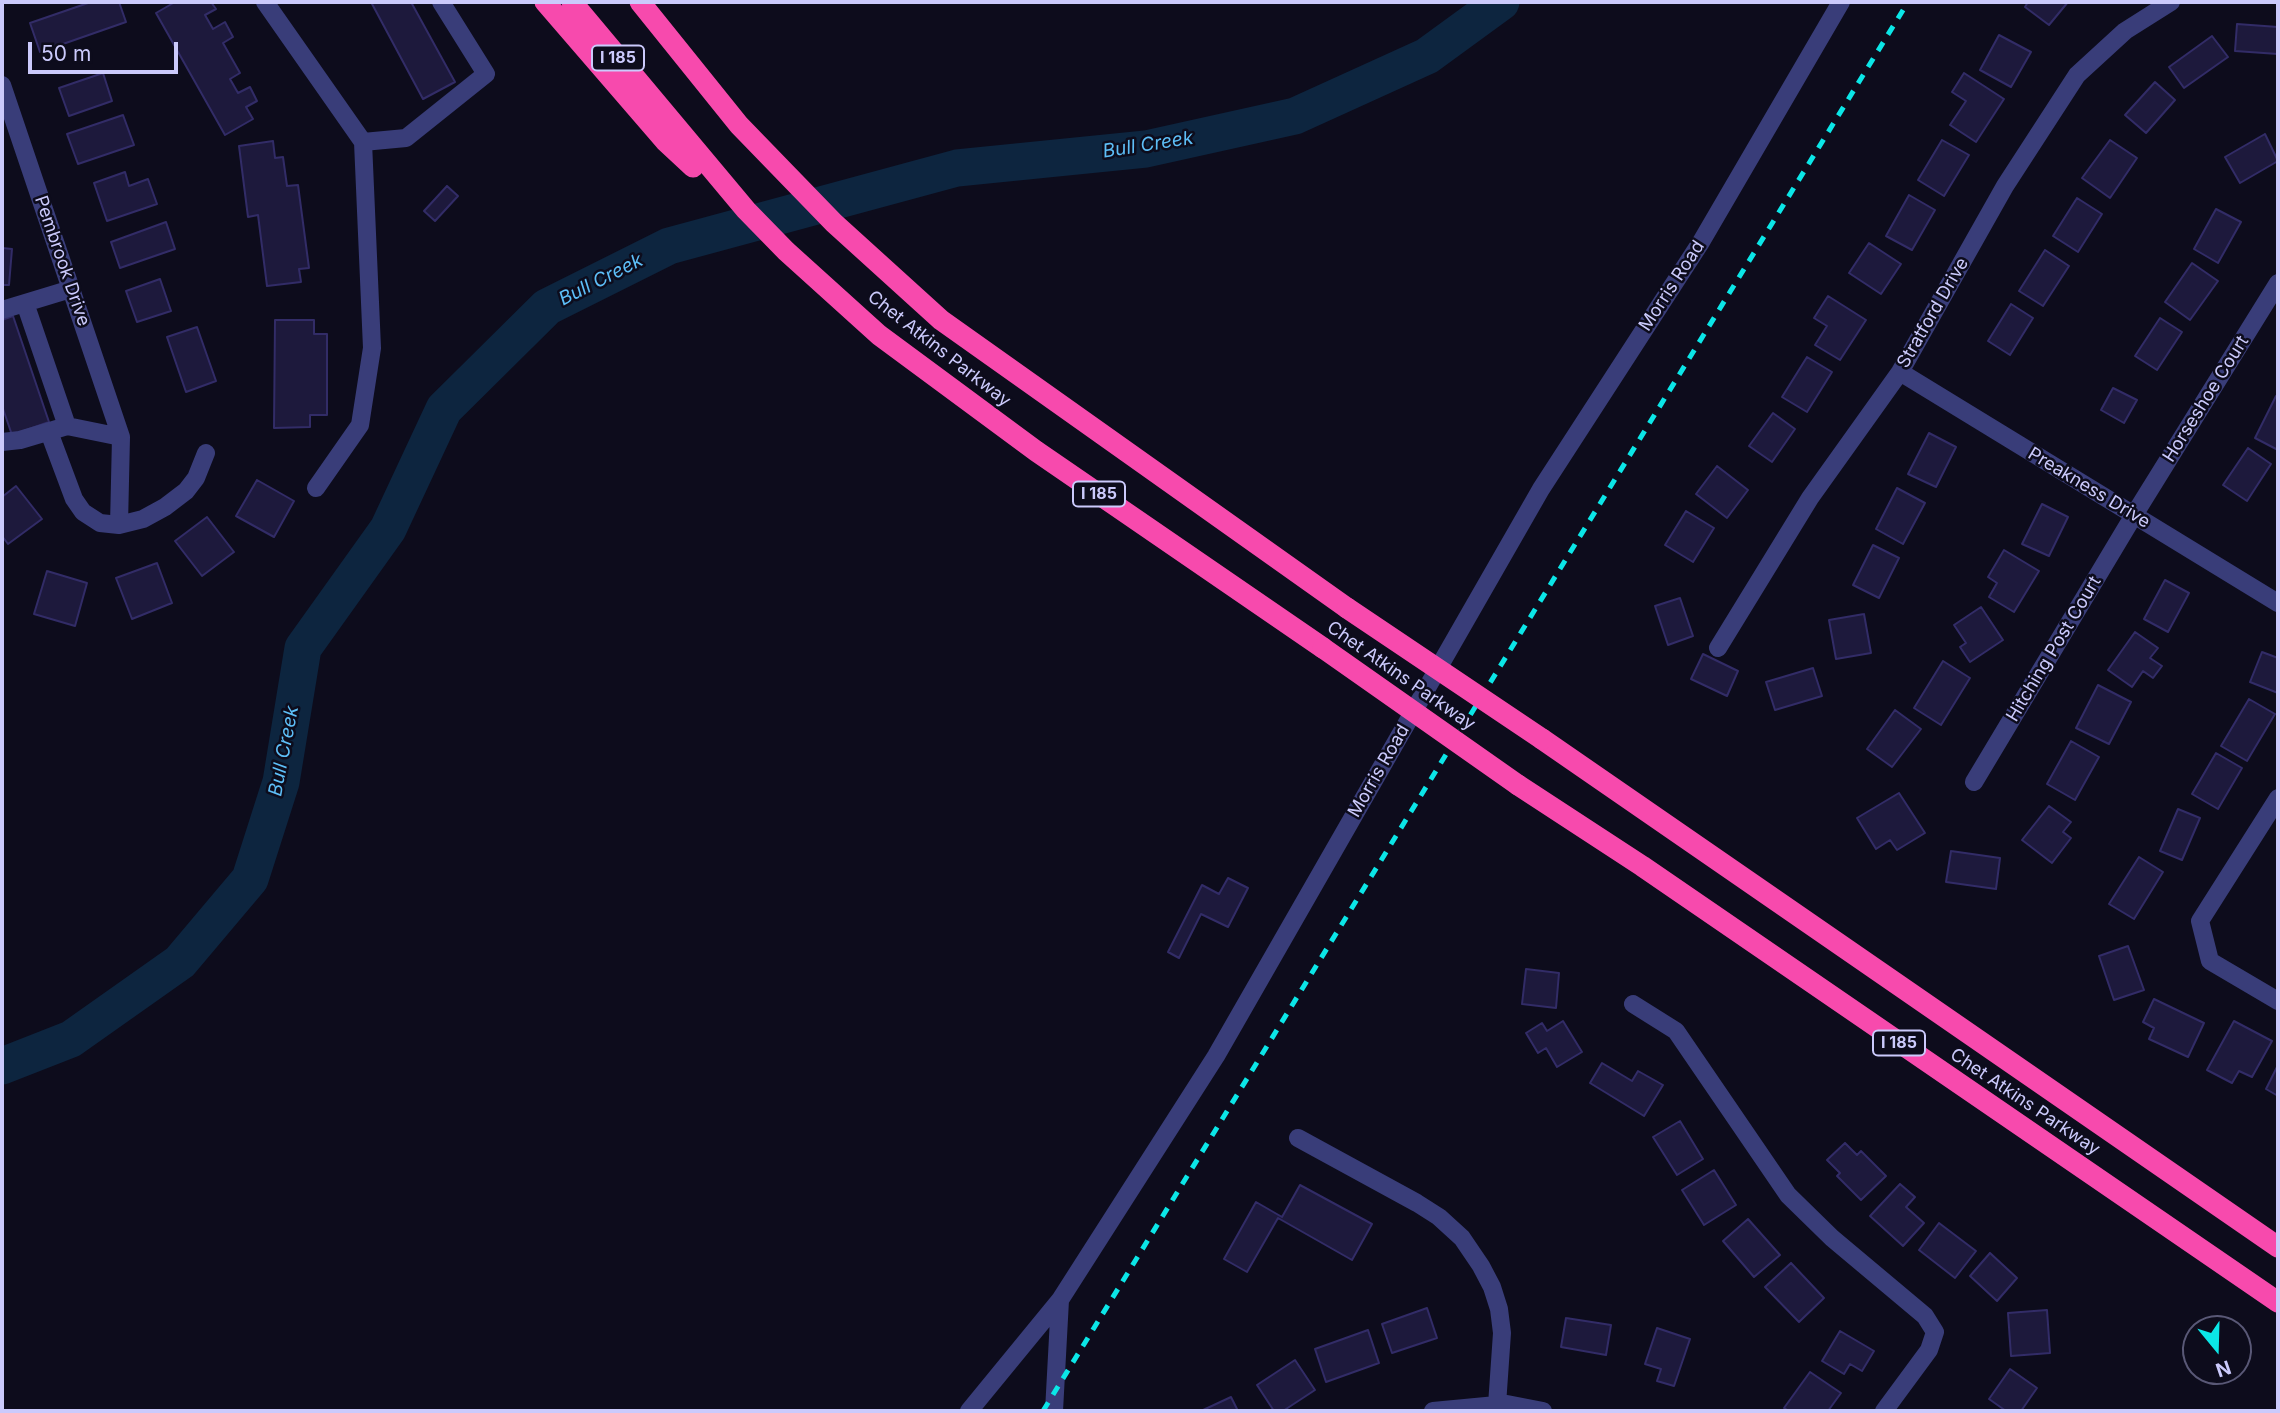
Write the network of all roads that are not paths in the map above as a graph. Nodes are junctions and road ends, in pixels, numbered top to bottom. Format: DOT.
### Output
graph roads {
  1 [pos="265,2"];
  2 [pos="441,2"];
  3 [pos="545,2"];
  4 [pos="572,2"];
  5 [pos="640,2"];
  6 [pos="1841,2"];
  7 [pos="2171,2"];
  8 [pos="2,85"];
  9 [pos="363,142"];
  10 [pos="786,251"];
  11 [pos="2278,283"];
  12 [pos="71,289"];
  13 [pos="25,303"];
  14 [pos="2,310"];
  15 [pos="1900,372"];
  16 [pos="58,429"];
  17 [pos="121,437"];
  18 [pos="2,442"];
  19 [pos="206,453"];
  20 [pos="316,488"];
  21 [pos="2134,515"];
  22 [pos="119,525"];
  23 [pos="2278,603"];
  24 [pos="1718,648"];
  25 [pos="1973,782"];
  26 [pos="2278,798"];
  27 [pos="2278,1001"];
  28 [pos="1633,1004"];
  29 [pos="1298,1138"];
  30 [pos="2278,1247"];
  31 [pos="1060,1300"];
  32 [pos="2278,1302"];
  33 [pos="1497,1405"];
  34 [pos="969,1411"];
  35 [pos="1054,1411"];
  36 [pos="1433,1411"];
  37 [pos="1543,1411"];
  38 [pos="1884,1411"];
  1 -- 9 [label="street"];
  2 -- 9 [label="street"];
  3 -- 10 [label="highway"];
  4 -- 10 [label="highway, Chet Atkins Parkway / I 185"];
  5 -- 30 [label="highway, Chet Atkins Parkway / I 185, bridge"];
  6 -- 31 [label="street, Morris Road"];
  7 -- 15 [label="street, Stratford Drive"];
  8 -- 12 [label="street, Pembrook Drive"];
  9 -- 20 [label="street"];
  10 -- 32 [label="highway, Chet Atkins Parkway / I 185, bridge"];
  11 -- 21 [label="street, Horseshoe Court"];
  12 -- 13 [label="street"];
  12 -- 17 [label="street, Pembrook Drive"];
  13 -- 14 [label="street"];
  13 -- 16 [label="street"];
  15 -- 21 [label="street, Preakness Drive"];
  15 -- 24 [label="street, Stratford Drive"];
  16 -- 17 [label="street"];
  16 -- 18 [label="street"];
  16 -- 22 [label="street"];
  17 -- 22 [label="street, Pembrook Drive"];
  19 -- 22 [label="street"];
  21 -- 23 [label="street, Preakness Drive"];
  21 -- 25 [label="street, Hitching Post Court"];
  26 -- 27 [label="street"];
  28 -- 38 [label="street"];
  29 -- 33 [label="street"];
  31 -- 34 [label="street"];
  31 -- 35 [label="street, Morris Road"];
  33 -- 36 [label="street"];
  33 -- 37 [label="street"];
}
